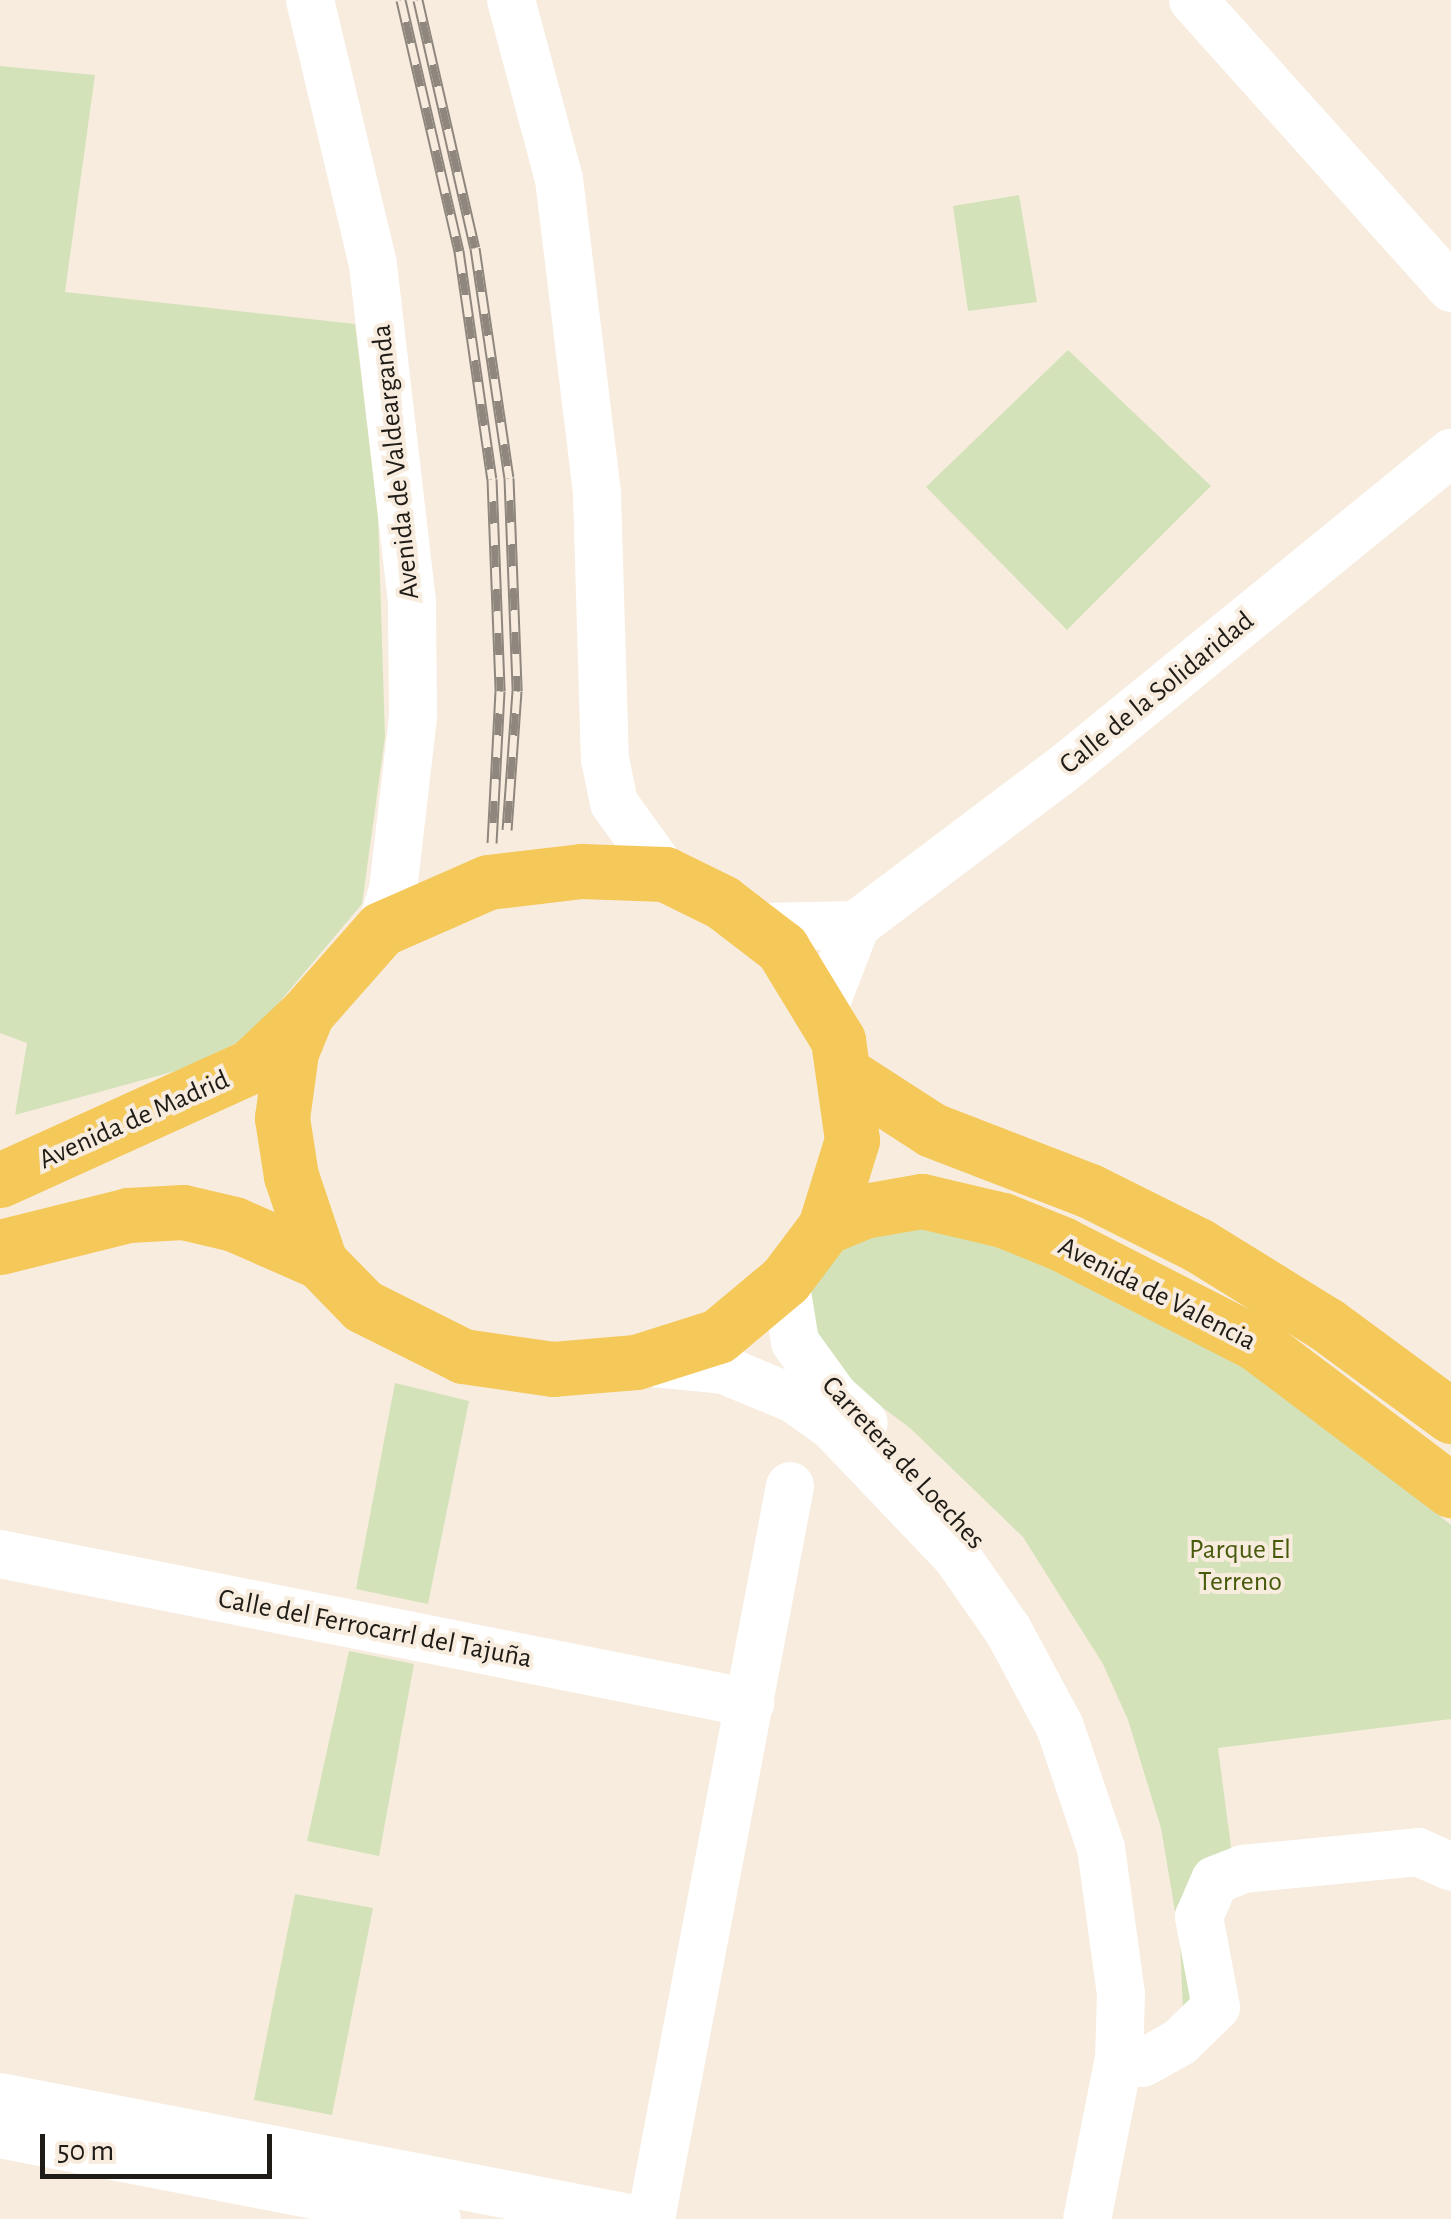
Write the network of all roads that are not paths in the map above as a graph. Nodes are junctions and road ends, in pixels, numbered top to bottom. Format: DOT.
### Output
graph roads {
  1 [pos="310,0"];
  2 [pos="511,0"];
  3 [pos="1193,0"];
  4 [pos="1233,0"];
  5 [pos="1451,244"];
  6 [pos="1451,288"];
  7 [pos="1451,452"];
  8 [pos="665,874"];
  9 [pos="856,925"];
  10 [pos="759,927"];
  11 [pos="381,929"];
  12 [pos="824,1008"];
  13 [pos="307,1013"];
  14 [pos="847,1075"];
  15 [pos="0,1180"];
  16 [pos="824,1227"];
  17 [pos="0,1247"];
  18 [pos="320,1262"];
  19 [pos="785,1280"];
  20 [pos="636,1362"];
  21 [pos="1451,1416"];
  22 [pos="790,1486"];
  23 [pos="1451,1490"];
  24 [pos="0,1554"];
  25 [pos="751,1697"];
  26 [pos="1451,1867"];
  27 [pos="1143,2063"];
  28 [pos="0,2097"];
  29 [pos="0,2134"];
  30 [pos="437,2219"];
  31 [pos="634,2219"];
  32 [pos="652,2219"];
  33 [pos="1087,2219"];
  34 [pos="1112,2219"];
  1 -- 11 [label="street, Avenida de Valdearganda"];
  2 -- 8 [label="street"];
  3 -- 6 [label="street"];
  4 -- 5 [label="street"];
  7 -- 9 [label="street, Calle de la Solidaridad"];
  8 -- 10 [label="highway"];
  8 -- 11 [label="highway"];
  9 -- 10 [label="street"];
  9 -- 12 [label="street"];
  10 -- 12 [label="highway"];
  11 -- 13 [label="highway, Avenida de Madrid"];
  12 -- 14 [label="highway"];
  13 -- 15 [label="highway, Avenida de Madrid"];
  13 -- 18 [label="highway"];
  14 -- 16 [label="highway"];
  14 -- 21 [label="highway, Avenida de Valencia"];
  16 -- 19 [label="highway"];
  16 -- 23 [label="highway, Avenida de Valencia"];
  17 -- 18 [label="highway"];
  18 -- 20 [label="highway"];
  19 -- 20 [label="highway"];
  19 -- 27 [label="street, Carretera de Loeches"];
  20 -- 33 [label="street, Carretera de Loeches"];
  22 -- 25 [label="street"];
  24 -- 25 [label="street, Calle del Ferrocarrl del Tajuña"];
  25 -- 32 [label="street"];
  26 -- 27 [label="street"];
  27 -- 34 [label="street, Carretera de Loeches"];
  28 -- 31 [label="street"];
  29 -- 30 [label="street"];
}
